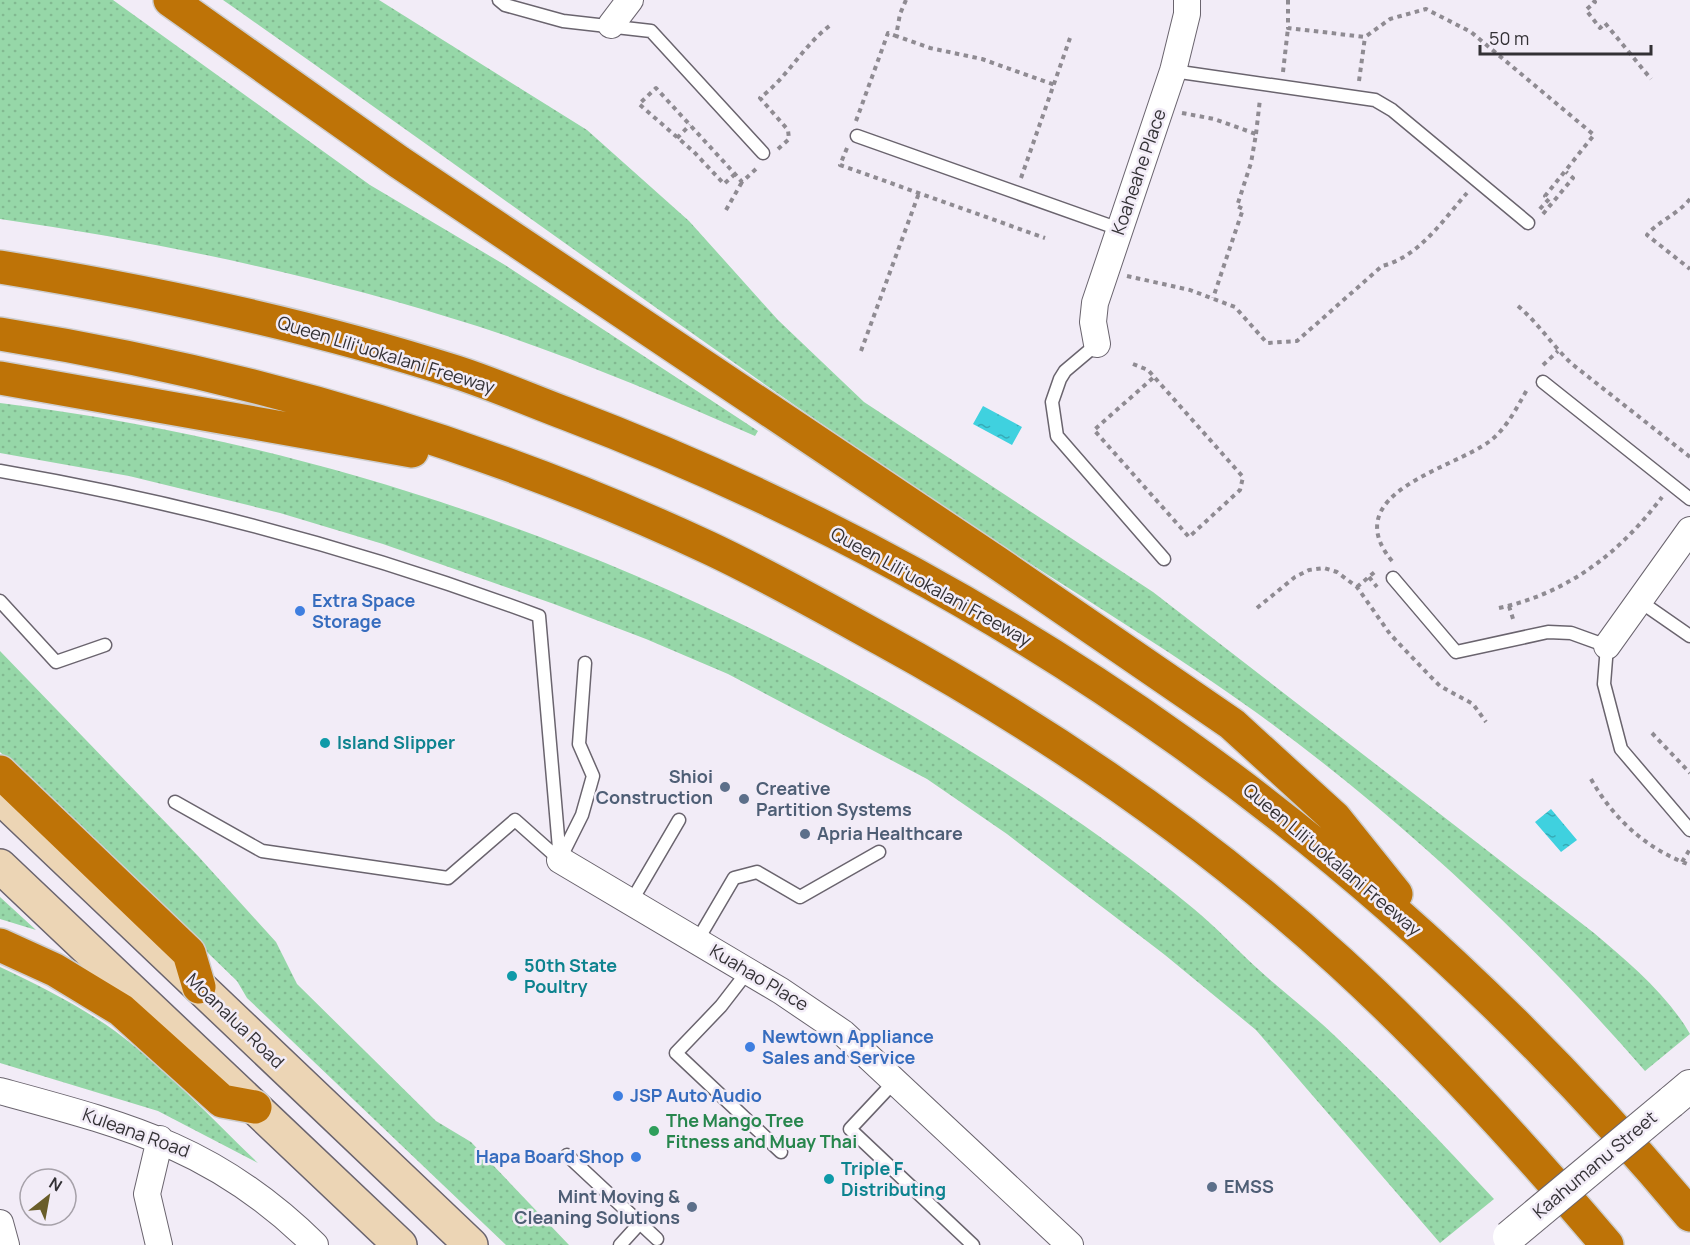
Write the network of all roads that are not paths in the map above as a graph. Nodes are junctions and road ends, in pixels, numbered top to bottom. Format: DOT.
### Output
graph roads {
  1 [pos="170,0"];
  2 [pos="499,0"];
  3 [pos="630,0"];
  4 [pos="1187,0"];
  5 [pos="611,24"];
  6 [pos="1173,71"];
  7 [pos="853,135"];
  8 [pos="763,153"];
  9 [pos="1532,218"];
  10 [pos="1119,229"];
  11 [pos="0,267"];
  12 [pos="0,334"];
  13 [pos="1097,344"];
  14 [pos="0,378"];
  15 [pos="1543,382"];
  16 [pos="523,470"];
  17 [pos="0,471"];
  18 [pos="1690,499"];
  19 [pos="1690,530"];
  20 [pos="1164,559"];
  21 [pos="1396,573"];
  22 [pos="1638,600"];
  23 [pos="0,601"];
  24 [pos="1690,636"];
  25 [pos="105,645"];
  26 [pos="1607,646"];
  27 [pos="585,663"];
  28 [pos="0,772"];
  29 [pos="0,797"];
  30 [pos="175,802"];
  31 [pos="679,820"];
  32 [pos="1690,830"];
  33 [pos="879,852"];
  34 [pos="560,860"];
  35 [pos="0,866"];
  36 [pos="631,902"];
  37 [pos="697,941"];
  38 [pos="0,945"];
  39 [pos="1450,960"];
  40 [pos="748,971"];
  41 [pos="199,987"];
  42 [pos="895,1081"];
  43 [pos="0,1091"];
  44 [pos="1680,1094"];
  45 [pos="255,1107"];
  46 [pos="160,1139"];
  47 [pos="781,1152"];
  48 [pos="567,1155"];
  49 [pos="1690,1215"];
  50 [pos="0,1223"];
  51 [pos="640,1223"];
  52 [pos="657,1239"];
  53 [pos="1505,1241"];
  54 [pos="6,1245"];
  55 [pos="159,1245"];
  56 [pos="315,1245"];
  57 [pos="400,1245"];
  58 [pos="471,1245"];
  59 [pos="620,1245"];
  60 [pos="974,1245"];
  61 [pos="1070,1245"];
  62 [pos="1607,1245"];
  1 -- 39 [label="highway"];
  2 -- 5 [label="lane"];
  3 -- 5 [label="street"];
  4 -- 6 [label="street, Koaheahe Place"];
  5 -- 8 [label="lane"];
  6 -- 9 [label="lane"];
  6 -- 10 [label="street, Koaheahe Place"];
  7 -- 10 [label="lane"];
  10 -- 13 [label="street, Koaheahe Place"];
  11 -- 39 [label="highway, Queen Liliʻuokalani Freeway"];
  12 -- 16 [label="highway"];
  13 -- 20 [label="lane"];
  14 -- 16 [label="highway"];
  15 -- 18 [label="lane"];
  16 -- 62 [label="highway"];
  17 -- 34 [label="lane"];
  19 -- 22 [label="street"];
  21 -- 26 [label="lane"];
  22 -- 24 [label="lane"];
  22 -- 26 [label="street"];
  23 -- 25 [label="lane"];
  26 -- 32 [label="lane"];
  27 -- 34 [label="lane"];
  28 -- 41 [label="highway"];
  29 -- 41 [label="main road, Moanalua Road"];
  30 -- 34 [label="lane"];
  31 -- 36 [label="lane"];
  33 -- 37 [label="lane"];
  34 -- 36 [label="street, Kuahao Place"];
  35 -- 45 [label="main road"];
  36 -- 37 [label="street, Kuahao Place"];
  37 -- 40 [label="street, Kuahao Place"];
  38 -- 45 [label="highway"];
  39 -- 49 [label="highway, Queen Liliʻuokalani Freeway"];
  40 -- 42 [label="street, Kuahao Place"];
  40 -- 47 [label="lane"];
  41 -- 58 [label="main road, Moanalua Road"];
  42 -- 60 [label="lane"];
  42 -- 61 [label="street, Kuahao Place"];
  43 -- 46 [label="street, Kuleana Road"];
  44 -- 53 [label="street, Kaahumanu Street, bridge"];
  45 -- 57 [label="main road"];
  46 -- 55 [label="street"];
  46 -- 56 [label="street, Kuleana Road"];
  48 -- 51 [label="lane"];
  50 -- 54 [label="street"];
  51 -- 52 [label="lane"];
  51 -- 59 [label="lane"];
}
